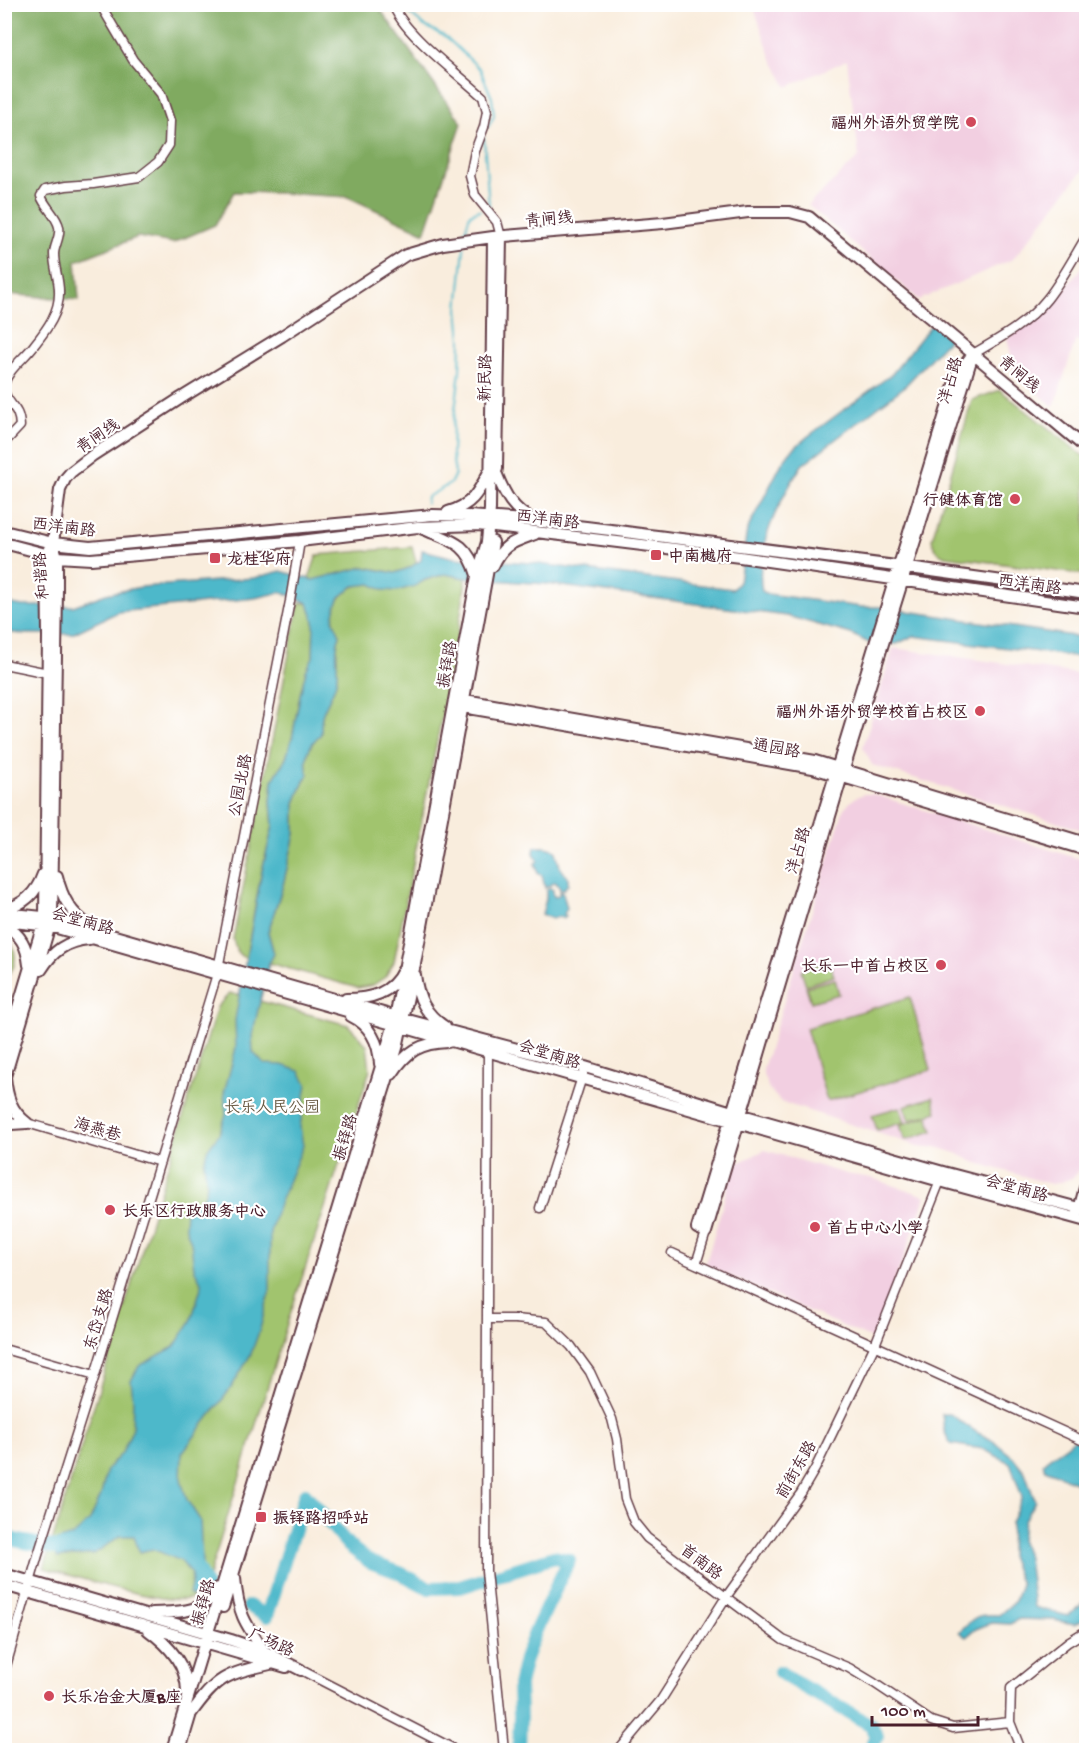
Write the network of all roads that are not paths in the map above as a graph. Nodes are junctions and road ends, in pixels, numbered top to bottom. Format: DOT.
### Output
graph roads {
  1 [pos="100,4"];
  2 [pos="393,4"];
  3 [pos="497,237"];
  4 [pos="1086,237"];
  5 [pos="973,354"];
  6 [pos="4,384"];
  7 [pos="4,392"];
  8 [pos="4,443"];
  9 [pos="1086,448"];
  10 [pos="494,472"];
  11 [pos="433,515"];
  12 [pos="492,522"];
  13 [pos="418,527"];
  14 [pos="539,527"];
  15 [pos="4,531"];
  16 [pos="300,540"];
  17 [pos="4,543"];
  18 [pos="53,543"];
  19 [pos="764,555"];
  20 [pos="52,556"];
  21 [pos="903,568"];
  22 [pos="482,576"];
  23 [pos="899,580"];
  24 [pos="1086,593"];
  25 [pos="1086,607"];
  26 [pos="52,636"];
  27 [pos="4,664"];
  28 [pos="48,673"];
  29 [pos="459,703"];
  30 [pos="840,772"];
  31 [pos="1086,843"];
  32 [pos="1086,850"];
  33 [pos="50,858"];
  34 [pos="4,912"];
  35 [pos="48,921"];
  36 [pos="4,922"];
  37 [pos="97,935"];
  38 [pos="411,963"];
  39 [pos="218,970"];
  40 [pos="33,976"];
  41 [pos="335,1003"];
  42 [pos="399,1021"];
  43 [pos="455,1037"];
  44 [pos="488,1045"];
  45 [pos="4,1054"];
  46 [pos="583,1073"];
  47 [pos="5,1079"];
  48 [pos="381,1084"];
  49 [pos="736,1118"];
  50 [pos="27,1123"];
  51 [pos="4,1127"];
  52 [pos="160,1162"];
  53 [pos="942,1177"];
  54 [pos="1086,1184"];
  55 [pos="540,1208"];
  56 [pos="1083,1216"];
  57 [pos="706,1232"];
  58 [pos="672,1253"];
  59 [pos="696,1264"];
  60 [pos="488,1319"];
  61 [pos="875,1345"];
  62 [pos="4,1348"];
  63 [pos="95,1375"];
  64 [pos="1086,1442"];
  65 [pos="230,1573"];
  66 [pos="4,1574"];
  67 [pos="4,1585"];
  68 [pos="30,1587"];
  69 [pos="726,1597"];
  70 [pos="142,1619"];
  71 [pos="1086,1632"];
  72 [pos="210,1639"];
  73 [pos="264,1651"];
  74 [pos="272,1664"];
  75 [pos="300,1670"];
  76 [pos="4,1673"];
  77 [pos="187,1702"];
  78 [pos="190,1715"];
  79 [pos="1010,1722"];
  80 [pos="172,1750"];
  81 [pos="180,1750"];
  82 [pos="456,1750"];
  83 [pos="504,1750"];
  84 [pos="619,1750"];
  85 [pos="1021,1750"];
  1 -- 6 [label="street"];
  2 -- 3 [label="street"];
  3 -- 5 [label="main road, 青闸线"];
  3 -- 10 [label="main road, 新民路"];
  3 -- 18 [label="main road, 青闸线"];
  4 -- 5 [label="street"];
  5 -- 9 [label="main road, 青闸线"];
  5 -- 21 [label="main road, 洋占路"];
  7 -- 8 [label="street"];
  10 -- 11 [label="main road"];
  10 -- 12 [label="main road, 新民路"];
  10 -- 14 [label="main road"];
  11 -- 12 [label="main road, 西洋南路"];
  11 -- 18 [label="main road, 西洋南路"];
  12 -- 13 [label="main road, 西洋南路"];
  12 -- 14 [label="main road, 西洋南路"];
  12 -- 22 [label="main road, 振铎路"];
  13 -- 16 [label="main road, 西洋南路"];
  13 -- 22 [label="main road"];
  14 -- 19 [label="main road, 西洋南路"];
  14 -- 22 [label="main road"];
  15 -- 18 [label="main road, 西洋南路"];
  16 -- 20 [label="main road, 西洋南路"];
  16 -- 39 [label="street, 公园北路"];
  17 -- 20 [label="main road, 西洋南路"];
  18 -- 20 [label="main road, 和谐路"];
  19 -- 21 [label="main road, 西洋南路"];
  19 -- 23 [label="main road, 西洋南路"];
  20 -- 26 [label="main road, 和谐路"];
  21 -- 23 [label="main road, 洋占路"];
  21 -- 24 [label="main road, 西洋南路"];
  22 -- 29 [label="main road, 振铎路"];
  23 -- 25 [label="main road, 西洋南路"];
  23 -- 30 [label="main road, 洋占路"];
  26 -- 28 [label="main road, 和谐路"];
  26 -- 33 [label="main road, 和谐路"];
  27 -- 28 [label="street"];
  28 -- 33 [label="main road, 和谐路"];
  29 -- 30 [label="main road, 通园路"];
  29 -- 38 [label="main road, 振铎路"];
  30 -- 31 [label="main road, 通园路"];
  30 -- 32 [label="main road, 通园路"];
  30 -- 49 [label="main road, 洋占路"];
  33 -- 34 [label="main road"];
  33 -- 35 [label="main road, 和谐路"];
  33 -- 37 [label="main road"];
  34 -- 35 [label="main road, 会堂南路"];
  35 -- 36 [label="main road, 会堂南路"];
  35 -- 37 [label="main road, 会堂南路"];
  35 -- 40 [label="main road, 和谐路"];
  36 -- 40 [label="main road"];
  37 -- 39 [label="main road, 会堂南路"];
  37 -- 40 [label="main road"];
  38 -- 41 [label="main road"];
  38 -- 42 [label="main road, 振铎路"];
  38 -- 43 [label="main road"];
  39 -- 41 [label="main road, 会堂南路"];
  39 -- 52 [label="street, 东岱支路"];
  40 -- 45 [label="main road, 和谐路"];
  40 -- 47 [label="main road, 和谐路"];
  41 -- 42 [label="main road, 会堂南路"];
  41 -- 48 [label="main road"];
  42 -- 43 [label="main road, 会堂南路"];
  42 -- 48 [label="main road, 振铎路"];
  43 -- 44 [label="main road, 会堂南路"];
  43 -- 48 [label="main road"];
  44 -- 46 [label="main road, 会堂南路"];
  44 -- 60 [label="street"];
  46 -- 49 [label="main road, 会堂南路"];
  46 -- 55 [label="street"];
  47 -- 50 [label="main road"];
  48 -- 65 [label="main road, 振铎路"];
  49 -- 53 [label="main road, 会堂南路"];
  49 -- 57 [label="main road, 洋占路"];
  50 -- 51 [label="main road"];
  50 -- 52 [label="street, 海燕巷"];
  52 -- 63 [label="street, 东岱支路"];
  53 -- 56 [label="main road, 会堂南路"];
  53 -- 61 [label="street, 前街东路"];
  54 -- 56 [label="main road"];
  57 -- 59 [label="street"];
  58 -- 59 [label="street"];
  59 -- 61 [label="street"];
  60 -- 69 [label="street, 首南路"];
  60 -- 83 [label="street"];
  61 -- 64 [label="street"];
  61 -- 69 [label="street, 前街东路"];
  62 -- 63 [label="street"];
  63 -- 68 [label="street, 东岱支路"];
  65 -- 70 [label="main road"];
  65 -- 72 [label="main road, 振铎路"];
  65 -- 73 [label="main road"];
  66 -- 68 [label="main road, 广场路"];
  67 -- 68 [label="main road, 广场路"];
  68 -- 70 [label="main road, 广场路"];
  68 -- 76 [label="street, 东岱支路"];
  69 -- 79 [label="street, 首南路"];
  69 -- 84 [label="street, 前街东路"];
  70 -- 72 [label="main road, 广场路"];
  70 -- 77 [label="main road"];
  71 -- 79 [label="street"];
  72 -- 73 [label="main road, 广场路"];
  72 -- 74 [label="main road, 广场路"];
  72 -- 77 [label="main road, 振铎路"];
  72 -- 78 [label="main road, 振铎路"];
  73 -- 75 [label="main road, 广场路"];
  74 -- 75 [label="main road, 广场路"];
  74 -- 78 [label="main road"];
  75 -- 82 [label="street"];
  77 -- 80 [label="main road, 振铎路"];
  78 -- 81 [label="main road, 振铎路"];
  79 -- 85 [label="street"];
}
